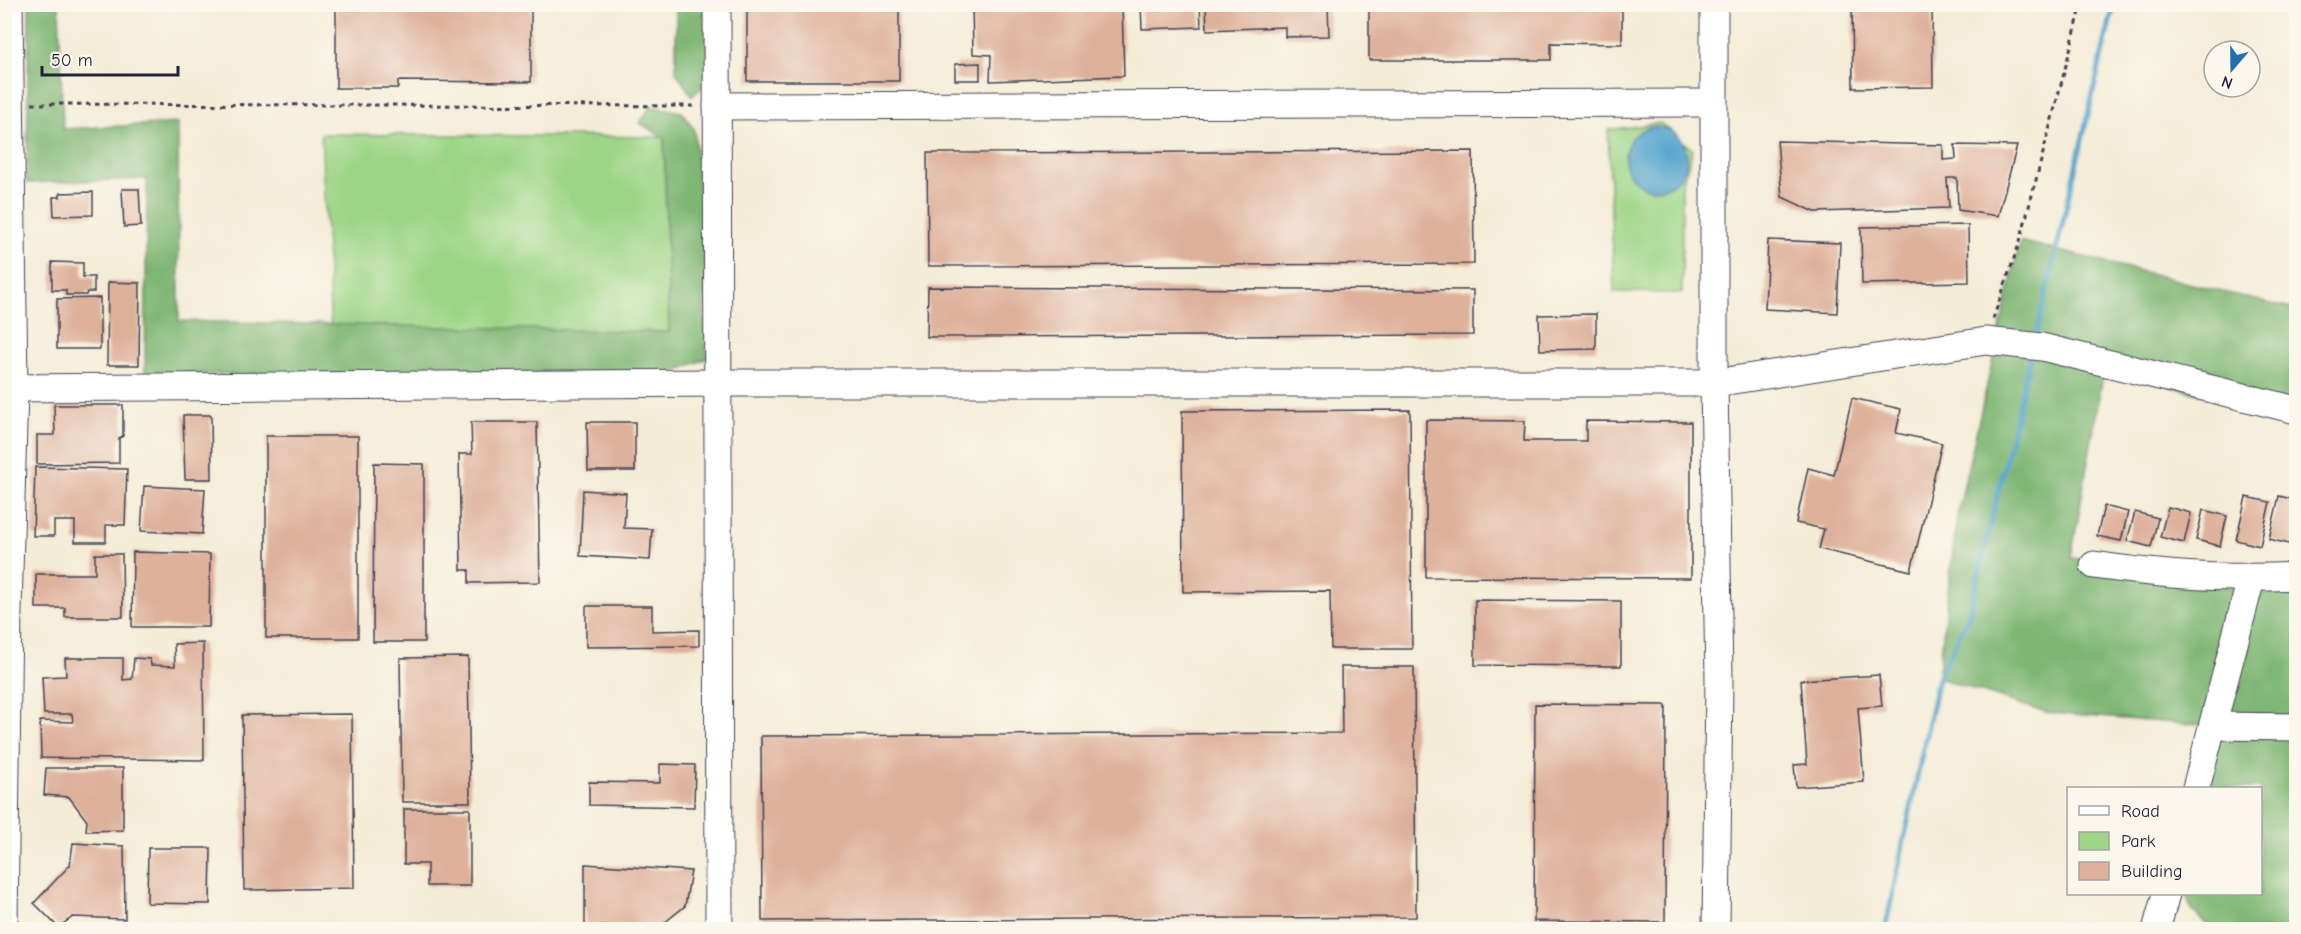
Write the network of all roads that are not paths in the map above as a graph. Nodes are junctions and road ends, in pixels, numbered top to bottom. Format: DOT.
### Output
graph roads {
  1 [pos="9,4"];
  2 [pos="717,4"];
  3 [pos="1714,4"];
  4 [pos="1713,103"];
  5 [pos="717,106"];
  6 [pos="719,383"];
  7 [pos="1714,383"];
  8 [pos="9,388"];
  9 [pos="2296,410"];
  10 [pos="2094,565"];
  11 [pos="2296,576"];
  12 [pos="2251,579"];
  13 [pos="2214,726"];
  14 [pos="2296,727"];
  15 [pos="2197,787"];
  16 [pos="2166,895"];
  17 [pos="4,925"];
  18 [pos="719,930"];
  19 [pos="1716,930"];
  20 [pos="2156,930"];
  1 -- 8 [label="street"];
  2 -- 5 [label="street"];
  3 -- 4 [label="street"];
  4 -- 5 [label="street"];
  4 -- 7 [label="street"];
  5 -- 6 [label="street"];
  6 -- 7 [label="street"];
  6 -- 8 [label="street"];
  6 -- 18 [label="street"];
  7 -- 9 [label="street"];
  7 -- 19 [label="street"];
  8 -- 17 [label="street"];
  10 -- 12 [label="street"];
  11 -- 12 [label="street"];
  12 -- 13 [label="street"];
  13 -- 14 [label="street"];
  13 -- 15 [label="street"];
  16 -- 20 [label="street"];
}
